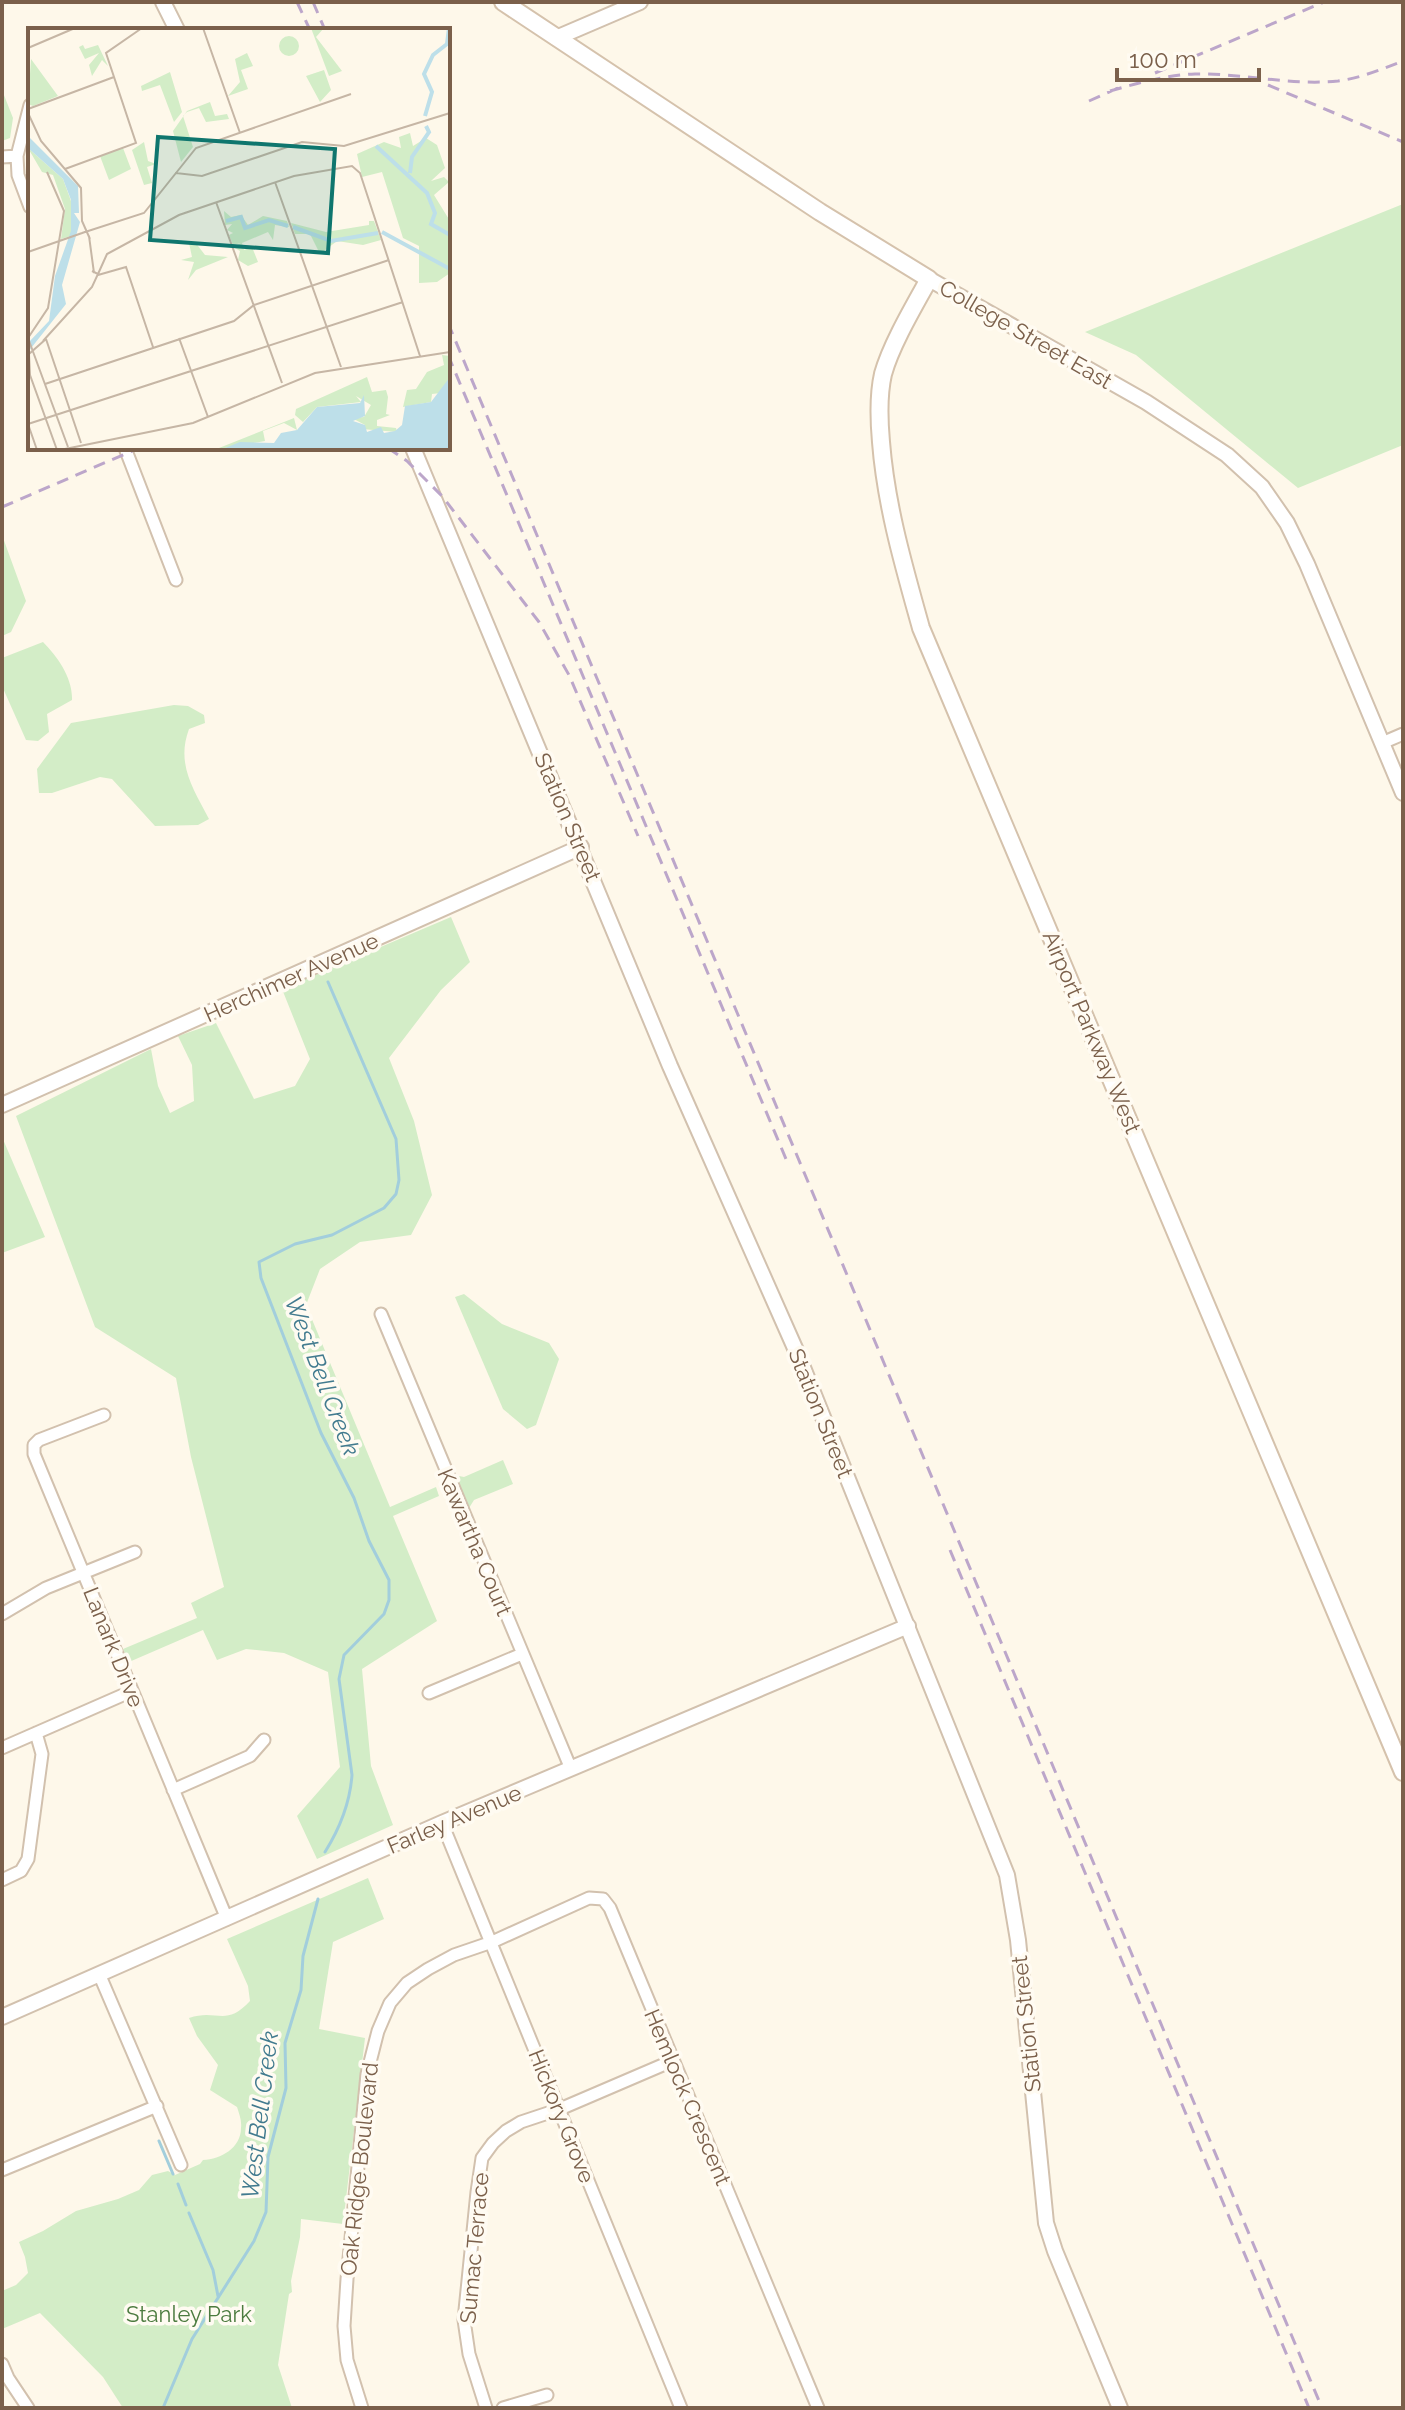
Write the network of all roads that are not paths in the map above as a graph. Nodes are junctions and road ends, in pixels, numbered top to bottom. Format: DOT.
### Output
graph roads {
  1 [pos="163,2"];
  2 [pos="503,2"];
  3 [pos="640,2"];
  4 [pos="173,28"];
  5 [pos="556,38"];
  6 [pos="28,113"];
  7 [pos="17,156"];
  8 [pos="2,157"];
  9 [pos="28,202"];
  10 [pos="929,279"];
  11 [pos="126,450"];
  12 [pos="414,450"];
  13 [pos="176,580"];
  14 [pos="1403,734"];
  15 [pos="1382,743"];
  16 [pos="1403,793"];
  17 [pos="581,847"];
  18 [pos="2,1105"];
  19 [pos="381,1314"];
  20 [pos="104,1415"];
  21 [pos="135,1552"];
  22 [pos="84,1573"];
  23 [pos="2,1614"];
  24 [pos="908,1626"];
  25 [pos="522,1654"];
  26 [pos="132,1691"];
  27 [pos="429,1693"];
  28 [pos="36,1733"];
  29 [pos="264,1740"];
  30 [pos="2,1748"];
  31 [pos="571,1769"];
  32 [pos="1403,1772"];
  33 [pos="173,1790"];
  34 [pos="442,1823"];
  35 [pos="2,1880"];
  36 [pos="227,1919"];
  37 [pos="492,1942"];
  38 [pos="100,1976"];
  39 [pos="2,2017"];
  40 [pos="672,2061"];
  41 [pos="157,2106"];
  42 [pos="560,2109"];
  43 [pos="181,2165"];
  44 [pos="2,2170"];
  45 [pos="2,2364"];
  46 [pos="5,2380"];
  47 [pos="547,2395"];
  48 [pos="28,2408"];
  49 [pos="362,2408"];
  50 [pos="486,2408"];
  51 [pos="503,2408"];
  52 [pos="681,2408"];
  53 [pos="818,2408"];
  54 [pos="1120,2408"];
  1 -- 4 [label="street"];
  2 -- 5 [label="main road, College Street East"];
  3 -- 5 [label="street"];
  5 -- 10 [label="main road, College Street East"];
  6 -- 7 [label="street"];
  7 -- 8 [label="street"];
  7 -- 9 [label="street"];
  10 -- 15 [label="street, College Street East"];
  10 -- 32 [label="main road, Airport Parkway West"];
  11 -- 13 [label="street"];
  12 -- 17 [label="street, Station Street"];
  14 -- 15 [label="street"];
  15 -- 16 [label="street, College Street East"];
  17 -- 18 [label="street, Herchimer Avenue"];
  17 -- 24 [label="street, Station Street"];
  19 -- 25 [label="street, Kawartha Court"];
  20 -- 22 [label="street, Lanark Drive"];
  21 -- 22 [label="street"];
  22 -- 23 [label="street"];
  22 -- 26 [label="street, Lanark Drive"];
  24 -- 31 [label="street, Farley Avenue"];
  24 -- 54 [label="street, Station Street"];
  25 -- 27 [label="street"];
  25 -- 31 [label="street, Kawartha Court"];
  26 -- 28 [label="street"];
  26 -- 33 [label="street, Lanark Drive"];
  28 -- 30 [label="street"];
  28 -- 35 [label="street"];
  29 -- 33 [label="street"];
  31 -- 34 [label="street, Farley Avenue"];
  33 -- 36 [label="street, Lanark Drive"];
  34 -- 36 [label="street, Farley Avenue"];
  34 -- 37 [label="street, Hickory Grove"];
  36 -- 38 [label="street, Farley Avenue"];
  37 -- 40 [label="street, Hemlock Crescent"];
  37 -- 42 [label="street, Hickory Grove"];
  37 -- 49 [label="street, Oak Ridge Boulevard"];
  38 -- 39 [label="street, Farley Avenue"];
  38 -- 41 [label="street"];
  40 -- 42 [label="street, Sumac Terrace"];
  40 -- 53 [label="street, Hemlock Crescent"];
  41 -- 43 [label="street"];
  41 -- 44 [label="street"];
  42 -- 50 [label="street, Sumac Terrace"];
  42 -- 52 [label="street, Hickory Grove"];
  45 -- 46 [label="street"];
  46 -- 48 [label="street"];
  47 -- 51 [label="street"];
}
